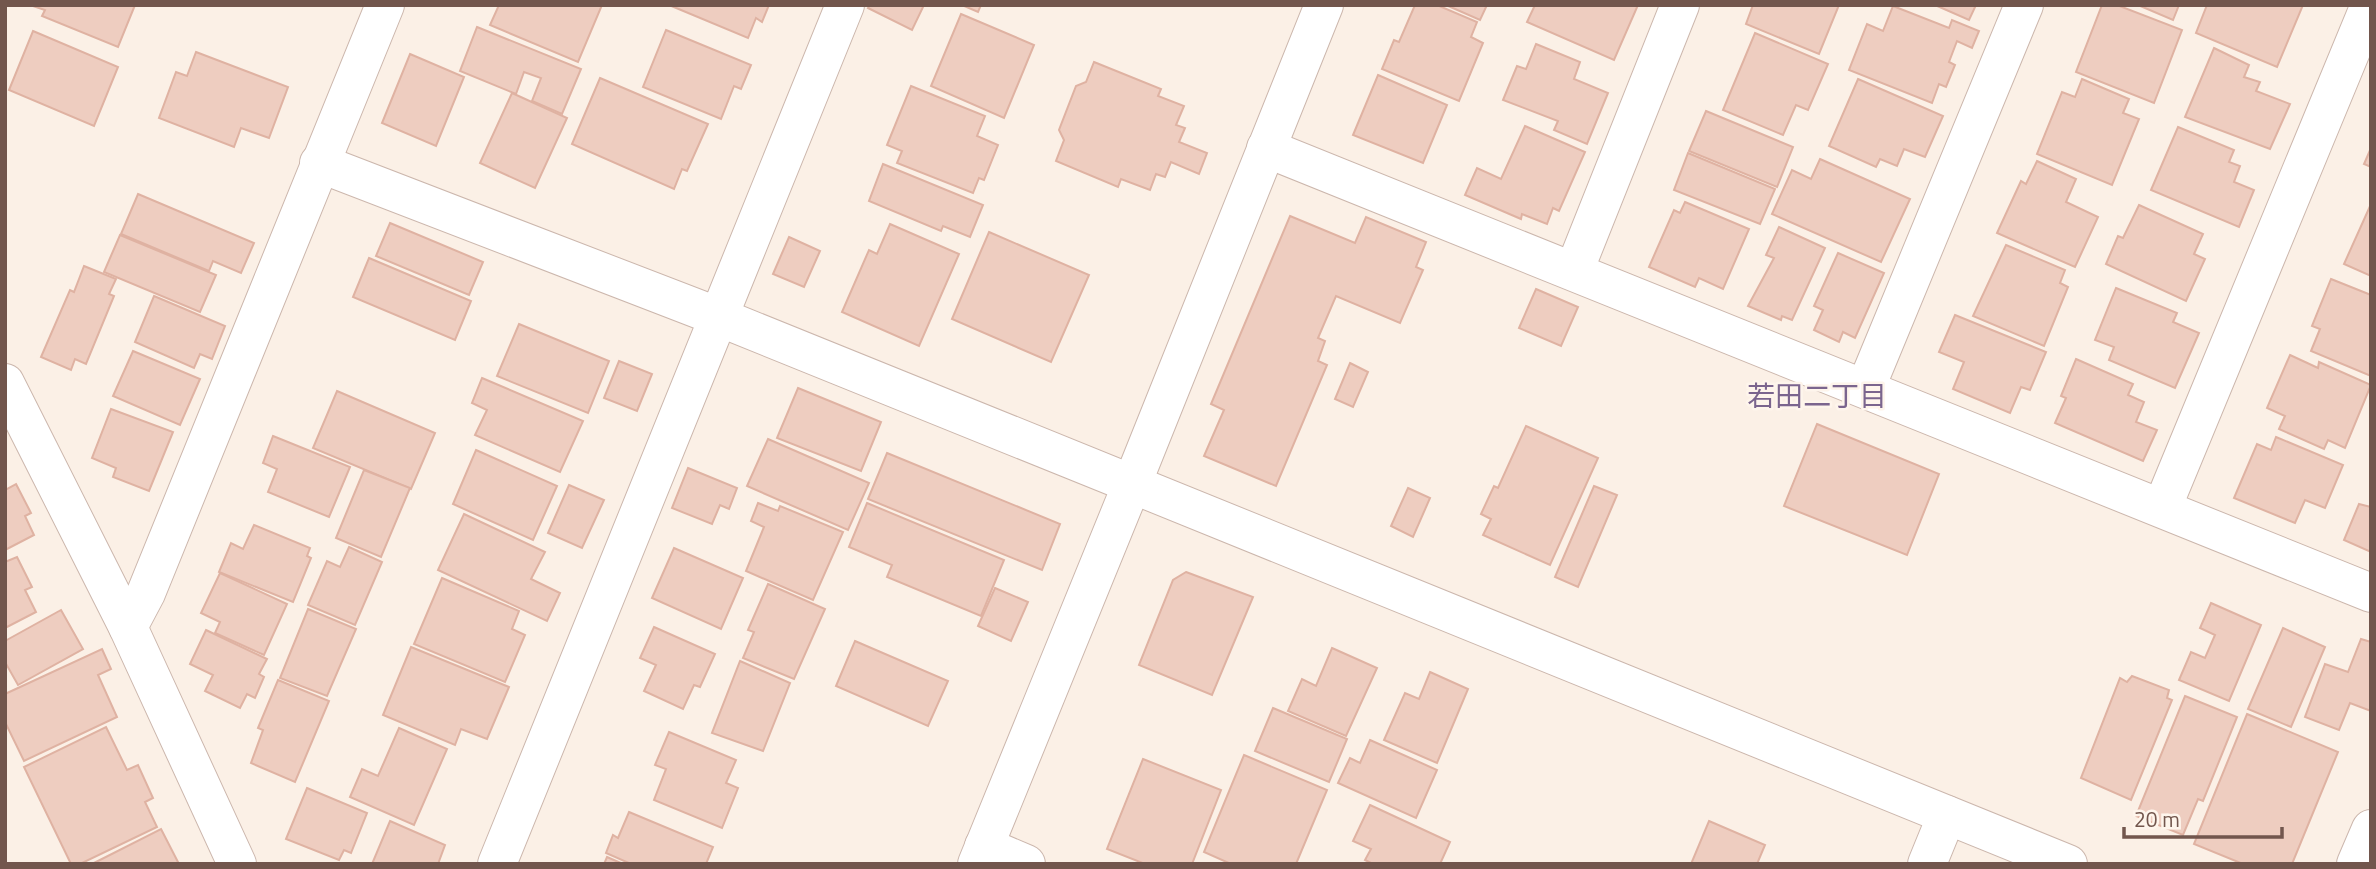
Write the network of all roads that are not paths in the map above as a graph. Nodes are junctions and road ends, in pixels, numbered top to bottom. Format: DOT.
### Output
graph roads {
  1 [pos="385,5"];
  2 [pos="845,5"];
  3 [pos="1324,5"];
  4 [pos="1680,5"];
  5 [pos="2024,5"];
  6 [pos="2370,5"];
  7 [pos="1266,148"];
  8 [pos="319,163"];
  9 [pos="1574,271"];
  10 [pos="719,317"];
  11 [pos="5,383"];
  12 [pos="1866,387"];
  13 [pos="1132,484"];
  14 [pos="2162,508"];
  15 [pos="2371,593"];
  16 [pos="128,627"];
  17 [pos="1947,815"];
  18 [pos="2371,829"];
  19 [pos="980,855"];
  20 [pos="237,864"];
  21 [pos="497,864"];
  22 [pos="1026,864"];
  23 [pos="1927,864"];
  24 [pos="2068,864"];
  25 [pos="2356,864"];
  1 -- 8 [label="street"];
  2 -- 10 [label="street"];
  3 -- 7 [label="street"];
  4 -- 9 [label="street"];
  5 -- 12 [label="street"];
  6 -- 14 [label="street"];
  7 -- 9 [label="street"];
  7 -- 13 [label="street"];
  8 -- 10 [label="street"];
  8 -- 16 [label="street"];
  9 -- 12 [label="street"];
  10 -- 13 [label="street"];
  10 -- 21 [label="street"];
  11 -- 16 [label="street"];
  12 -- 14 [label="street"];
  13 -- 17 [label="street"];
  13 -- 19 [label="street"];
  14 -- 15 [label="street"];
  16 -- 20 [label="street"];
  17 -- 23 [label="street"];
  17 -- 24 [label="street"];
  18 -- 25 [label="street"];
  19 -- 22 [label="street"];
}
